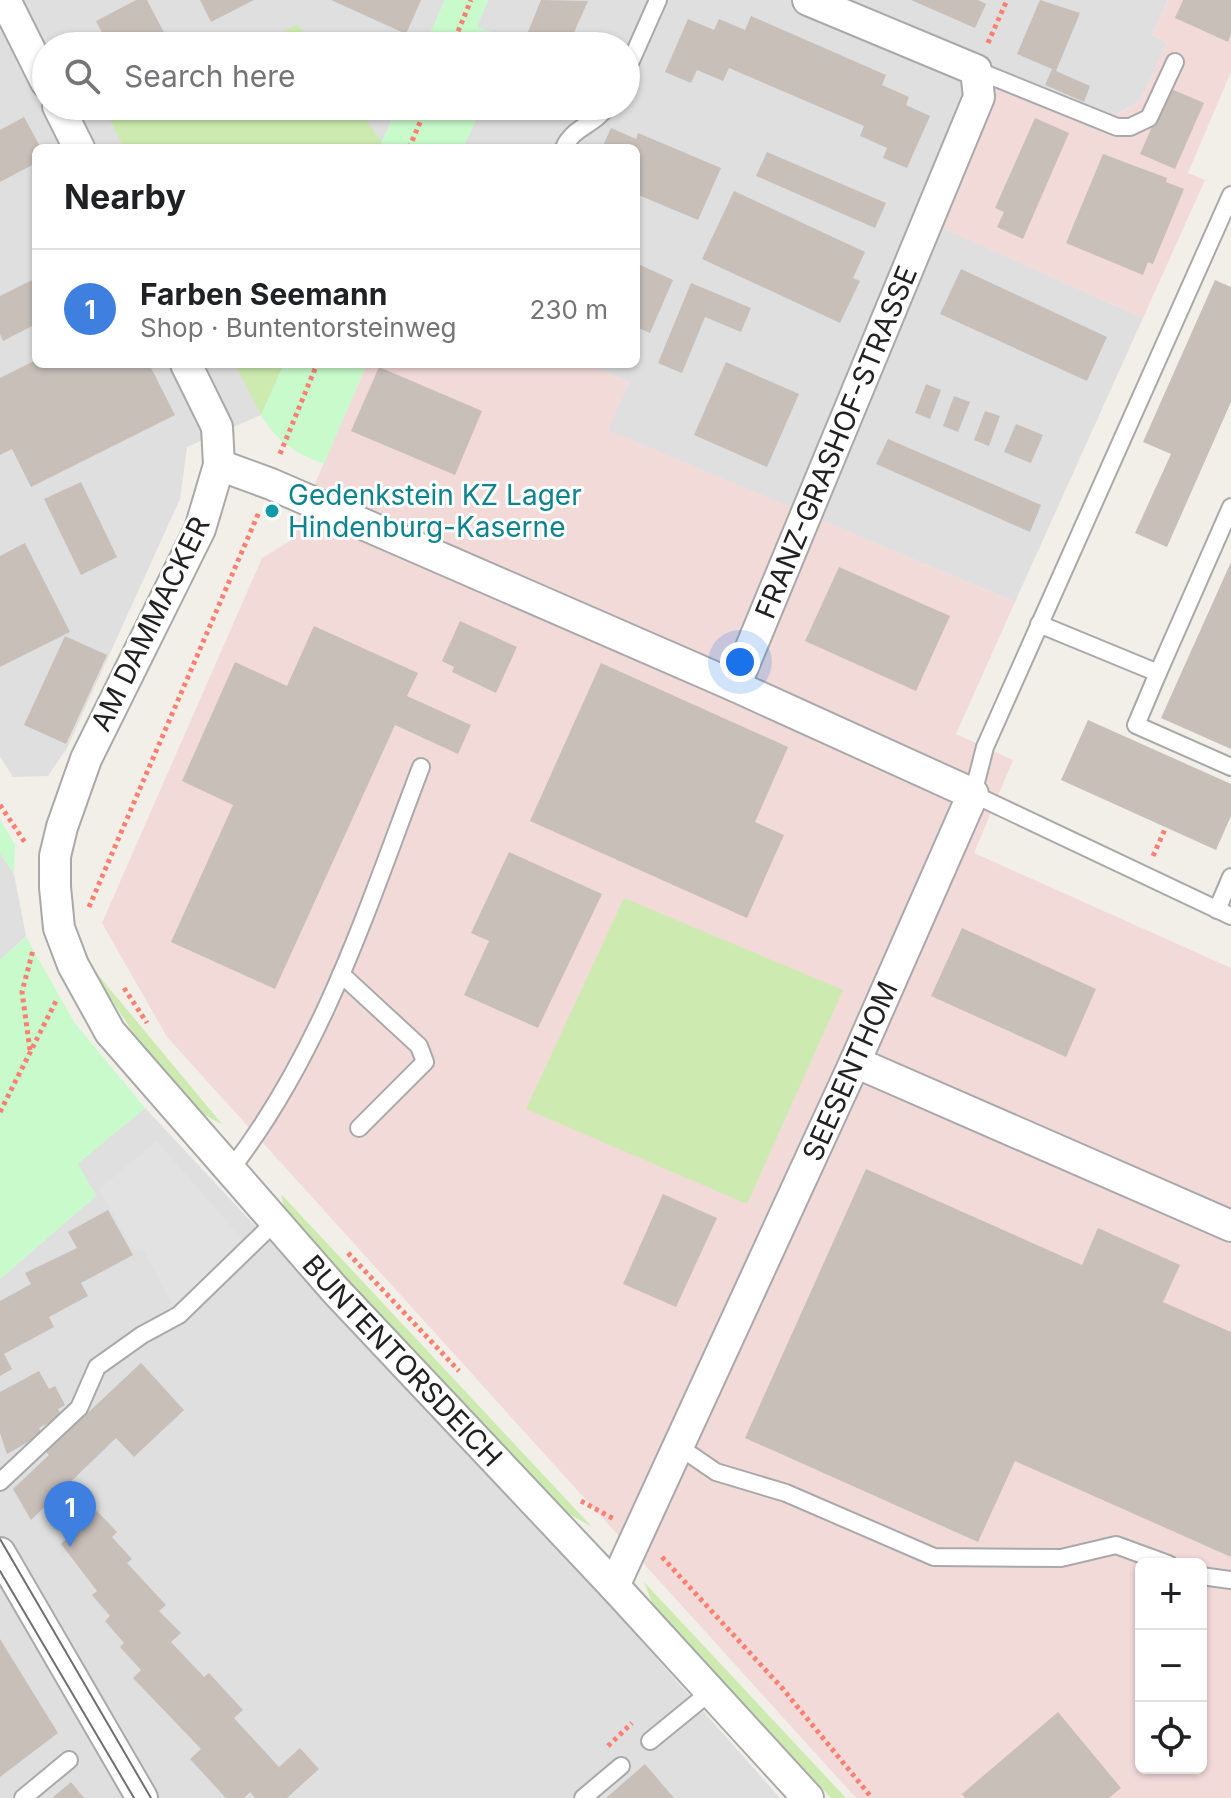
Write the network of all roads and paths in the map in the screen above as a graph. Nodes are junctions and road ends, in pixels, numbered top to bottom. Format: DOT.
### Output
graph roads {
  1 [pos="5,0"];
  2 [pos="471,0"];
  3 [pos="658,0"];
  4 [pos="808,0"];
  5 [pos="1007,0"];
  6 [pos="458,32"];
  7 [pos="640,40"];
  8 [pos="32,54"];
  9 [pos="1175,62"];
  10 [pos="976,70"];
  11 [pos="65,120"];
  12 [pos="421,120"];
  13 [pos="596,120"];
  14 [pos="77,144"];
  15 [pos="411,144"];
  16 [pos="565,144"];
  17 [pos="1231,195"];
  18 [pos="188,368"];
  19 [pos="315,368"];
  20 [pos="219,465"];
  21 [pos="271,484"];
  22 [pos="1231,507"];
  23 [pos="1039,624"];
  24 [pos="1158,673"];
  25 [pos="735,686"];
  26 [pos="421,767"];
  27 [pos="1231,767"];
  28 [pos="973,794"];
  29 [pos="1231,877"];
  30 [pos="55,887"];
  31 [pos="1224,913"];
  32 [pos="88,916"];
  33 [pos="32,936"];
  34 [pos="73,965"];
  35 [pos="341,974"];
  36 [pos="118,978"];
  37 [pos="149,1027"];
  38 [pos="30,1052"];
  39 [pos="855,1062"];
  40 [pos="0,1112"];
  41 [pos="359,1128"];
  42 [pos="231,1169"];
  43 [pos="276,1221"];
  44 [pos="1231,1226"];
  45 [pos="339,1243"];
  46 [pos="465,1378"];
  47 [pos="678,1446"];
  48 [pos="0,1482"];
  49 [pos="571,1491"];
  50 [pos="639,1532"];
  51 [pos="0,1553"];
  52 [pos="1152,1558"];
  53 [pos="1207,1577"];
  54 [pos="1231,1580"];
  55 [pos="614,1586"];
  56 [pos="710,1692"];
  57 [pos="69,1760"];
  58 [pos="23,1798"];
  59 [pos="142,1798"];
  60 [pos="583,1798"];
  61 [pos="808,1798"];
  62 [pos="872,1798"];
  1 -- 8 [label="street"];
  2 -- 6 [label="path"];
  3 -- 7 [label="lane"];
  4 -- 10 [label="street"];
  5 -- 10 [label="path"];
  9 -- 10 [label="lane"];
  10 -- 25 [label="street, FRANZ-GRASHOF-STRASSE"];
  11 -- 14 [label="street"];
  12 -- 15 [label="path"];
  13 -- 16 [label="lane"];
  17 -- 23 [label="lane"];
  18 -- 20 [label="street, AM DAMMACKER"];
  19 -- 21 [label="path"];
  20 -- 21 [label="street"];
  20 -- 30 [label="street, AM DAMMACKER"];
  21 -- 25 [label="street"];
  21 -- 32 [label="path"];
  22 -- 24 [label="lane"];
  23 -- 24 [label="lane"];
  23 -- 28 [label="lane"];
  24 -- 27 [label="lane"];
  25 -- 28 [label="street"];
  26 -- 35 [label="lane"];
  28 -- 31 [label="lane"];
  28 -- 39 [label="street, SEESENTHOM"];
  29 -- 31 [label="lane"];
  30 -- 34 [label="street, BUNTENTORSDEICH"];
  33 -- 38 [label="path"];
  34 -- 38 [label="path"];
  34 -- 42 [label="street, BUNTENTORSDEICH"];
  35 -- 41 [label="lane"];
  35 -- 42 [label="lane"];
  36 -- 37 [label="path"];
  38 -- 40 [label="path"];
  39 -- 44 [label="street"];
  39 -- 47 [label="street, SEESENTHOM"];
  42 -- 43 [label="street, BUNTENTORSDEICH"];
  43 -- 48 [label="lane"];
  43 -- 55 [label="street, BUNTENTORSDEICH"];
  45 -- 46 [label="path"];
  47 -- 50 [label="street, SEESENTHOM"];
  47 -- 52 [label="lane"];
  49 -- 50 [label="path"];
  50 -- 55 [label="street, SEESENTHOM"];
  50 -- 62 [label="path"];
  51 -- 59 [label="street"];
  53 -- 54 [label="lane"];
  55 -- 56 [label="street, BUNTENTORSDEICH"];
  56 -- 60 [label="lane"];
  56 -- 61 [label="street, BUNTENTORSDEICH"];
  57 -- 58 [label="lane"];
}
